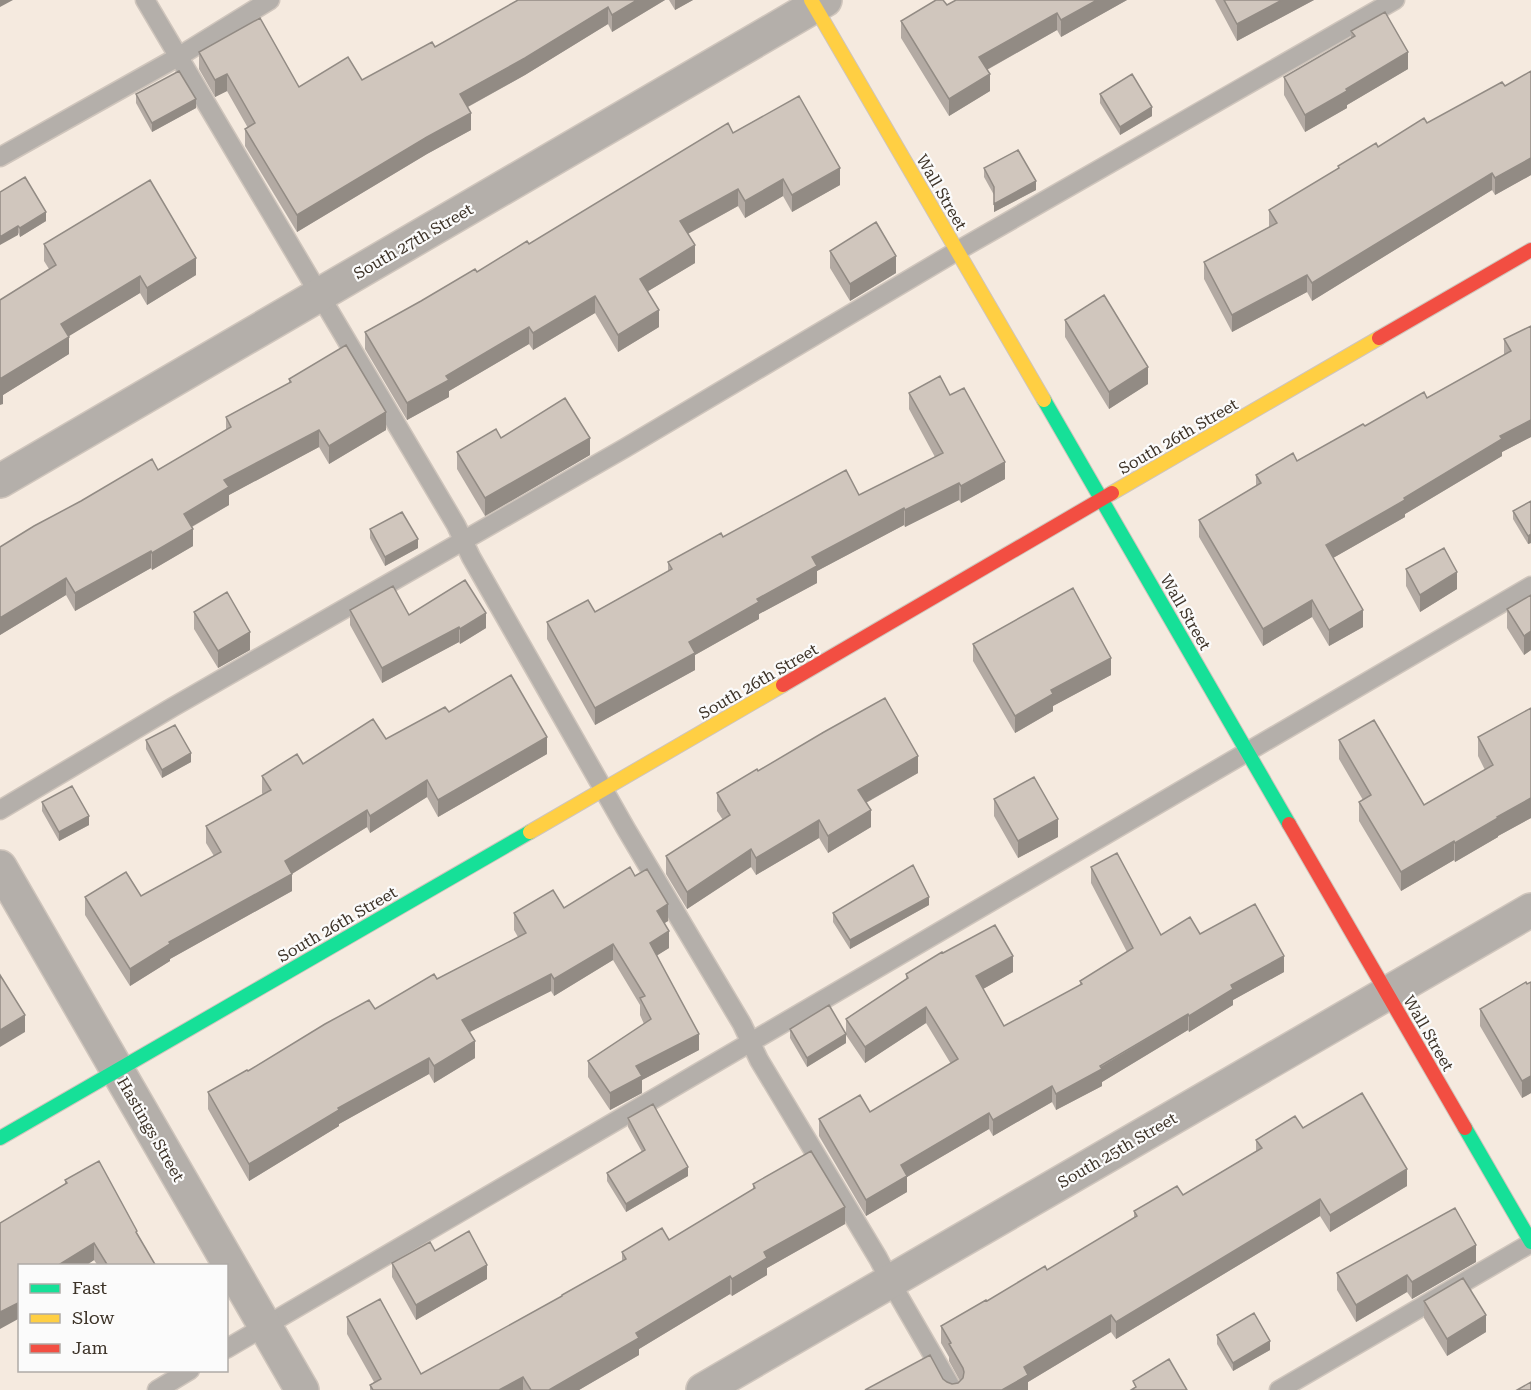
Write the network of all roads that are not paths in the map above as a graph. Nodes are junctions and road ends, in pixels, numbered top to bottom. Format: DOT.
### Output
graph roads {
  1 [pos="145,0"];
  2 [pos="270,0"];
  3 [pos="1395,0"];
  4 [pos="816,2"];
  5 [pos="178,57"];
  6 [pos="0,157"];
  7 [pos="1531,250"];
  8 [pos="957,251"];
  9 [pos="319,295"];
  10 [pos="0,481"];
  11 [pos="1102,499"];
  12 [pos="463,540"];
  13 [pos="1531,586"];
  14 [pos="1248,752"];
  15 [pos="604,789"];
  16 [pos="0,810"];
  17 [pos="0,867"];
  18 [pos="1531,910"];
  19 [pos="1387,994"];
  20 [pos="751,1043"];
  21 [pos="117,1070"];
  22 [pos="0,1138"];
  23 [pos="1531,1242"];
  24 [pos="890,1281"];
  25 [pos="265,1326"];
  26 [pos="228,1348"];
  27 [pos="188,1372"];
  28 [pos="156,1390"];
  29 [pos="302,1390"];
  30 [pos="703,1390"];
  31 [pos="953,1390"];
  32 [pos="1279,1390"];
  1 -- 5 [label="lane"];
  2 -- 5 [label="lane"];
  3 -- 8 [label="lane"];
  4 -- 8 [label="street, Wall Street"];
  4 -- 9 [label="street, South 27th Street"];
  5 -- 6 [label="lane"];
  5 -- 9 [label="lane"];
  7 -- 11 [label="street, South 26th Street"];
  8 -- 11 [label="street, Wall Street"];
  8 -- 12 [label="lane"];
  9 -- 10 [label="street, South 27th Street"];
  9 -- 12 [label="lane"];
  11 -- 14 [label="street, Wall Street"];
  11 -- 15 [label="street, South 26th Street"];
  12 -- 15 [label="lane"];
  12 -- 16 [label="lane"];
  13 -- 14 [label="lane"];
  14 -- 19 [label="street, Wall Street"];
  14 -- 20 [label="lane"];
  15 -- 20 [label="lane"];
  15 -- 21 [label="street, South 26th Street"];
  17 -- 21 [label="street, Hastings Street"];
  18 -- 19 [label="street, South 25th Street"];
  19 -- 23 [label="street, Wall Street"];
  19 -- 24 [label="street, South 25th Street"];
  20 -- 24 [label="lane"];
  20 -- 25 [label="lane"];
  21 -- 22 [label="street, South 26th Street"];
  21 -- 25 [label="street, Hastings Street"];
  23 -- 32 [label="lane"];
  24 -- 30 [label="street, South 25th Street"];
  24 -- 31 [label="lane"];
  25 -- 26 [label="lane"];
  25 -- 29 [label="street, Hastings Street"];
  27 -- 28 [label="lane"];
}
